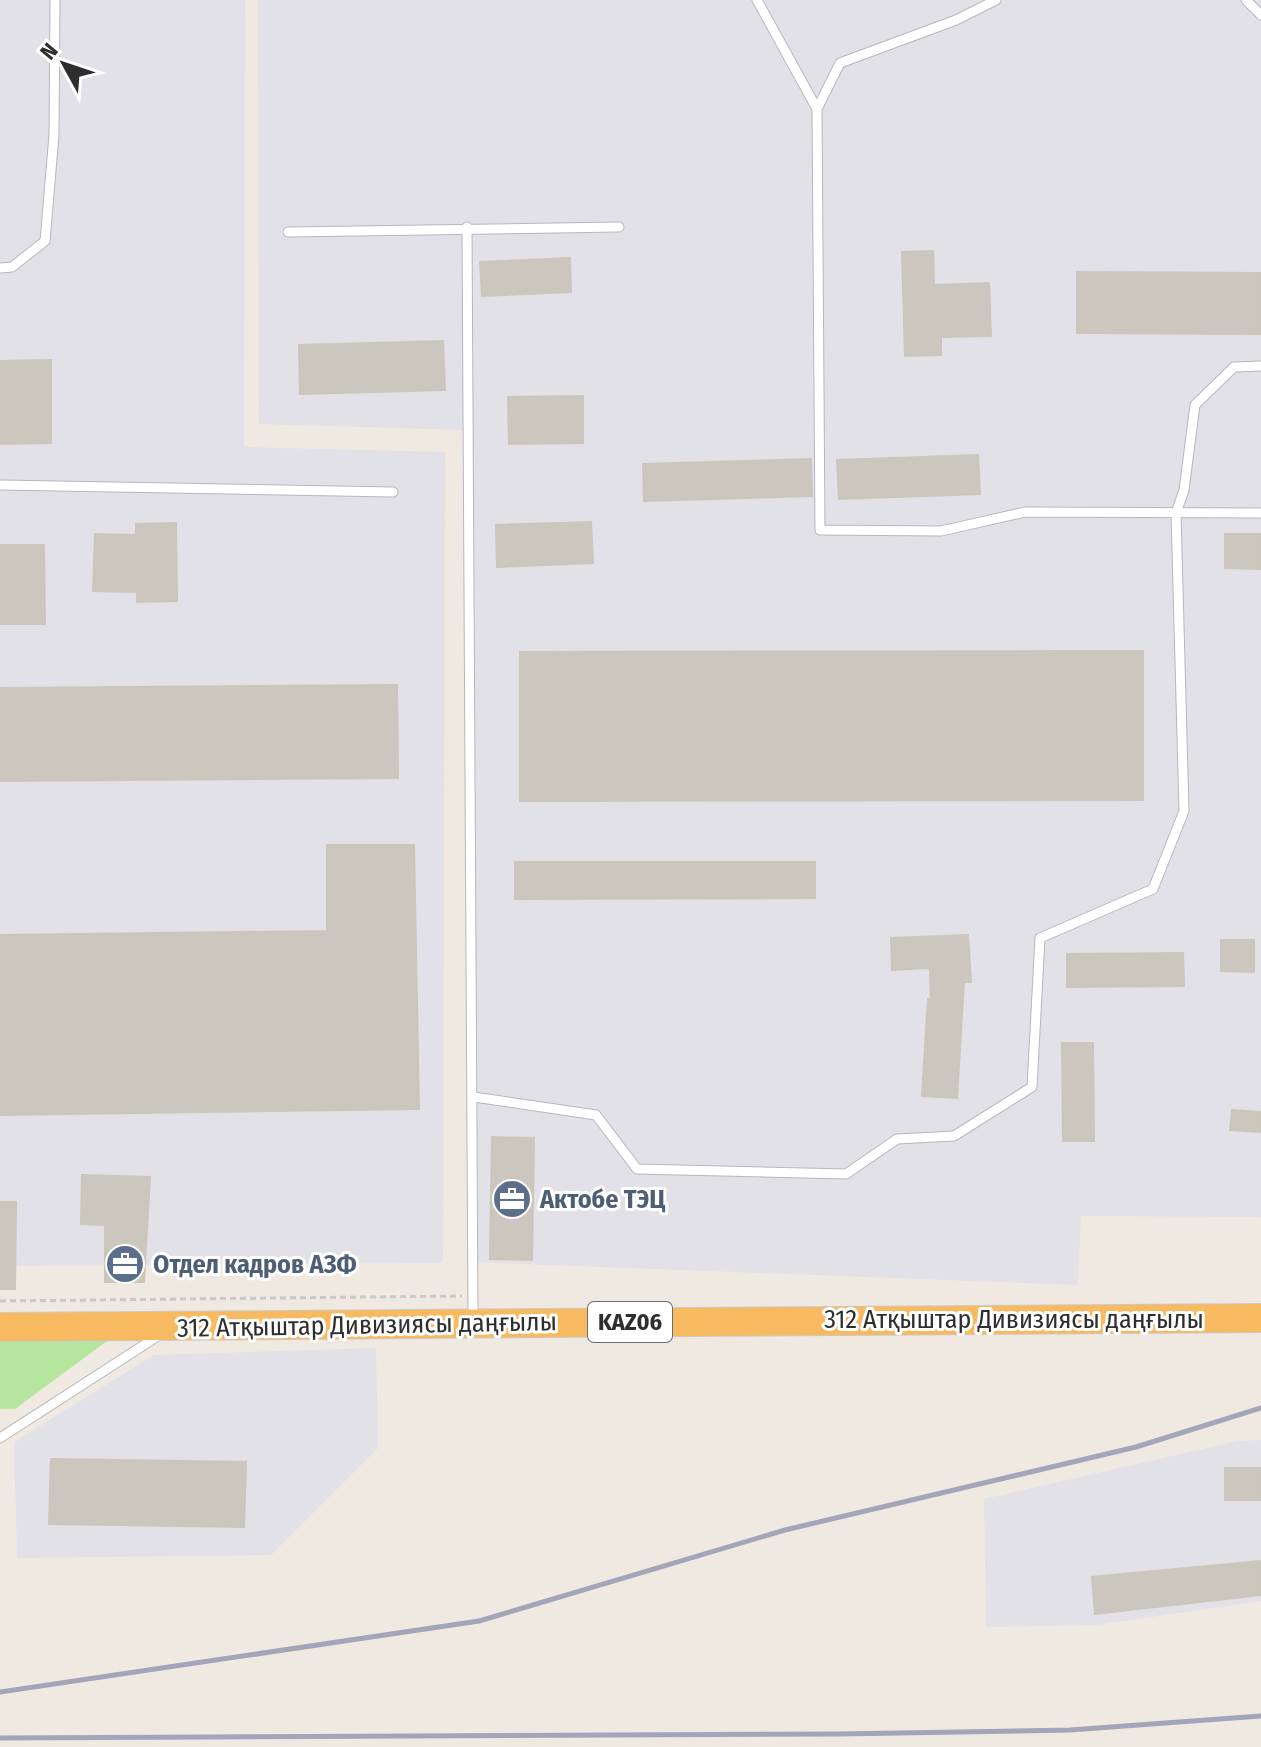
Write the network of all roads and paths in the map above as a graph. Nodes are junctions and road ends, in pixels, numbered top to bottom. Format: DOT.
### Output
graph roads {
  1 [pos="55,0"];
  2 [pos="757,0"];
  3 [pos="996,0"];
  4 [pos="1246,0"];
  5 [pos="1261,15"];
  6 [pos="817,109"];
  7 [pos="467,227"];
  8 [pos="619,227"];
  9 [pos="288,232"];
  10 [pos="0,268"];
  11 [pos="1261,366"];
  12 [pos="0,485"];
  13 [pos="393,492"];
  14 [pos="1176,513"];
  15 [pos="1261,513"];
  16 [pos="474,1097"];
  17 [pos="0,1301"];
  18 [pos="474,1309"];
  19 [pos="1261,1318"];
  20 [pos="0,1327"];
  21 [pos="171,1328"];
  22 [pos="0,1438"];
  1 -- 10 [label="lane"];
  2 -- 6 [label="lane"];
  3 -- 6 [label="lane"];
  4 -- 5 [label="lane"];
  6 -- 14 [label="lane"];
  7 -- 8 [label="lane"];
  7 -- 9 [label="lane"];
  7 -- 16 [label="lane"];
  11 -- 14 [label="lane"];
  12 -- 13 [label="lane"];
  14 -- 15 [label="lane"];
  14 -- 16 [label="lane"];
  16 -- 18 [label="lane"];
  17 -- 18 [label="path"];
  18 -- 19 [label="highway, 312 Атқыштар Дивизиясы даңғылы / KАZ06"];
  18 -- 21 [label="highway, 312 Атқыштар Дивизиясы даңғылы / KАZ06"];
  20 -- 21 [label="highway, 312 Атқыштар Дивизиясы даңғылы / KАZ06"];
  21 -- 22 [label="lane"];
}
